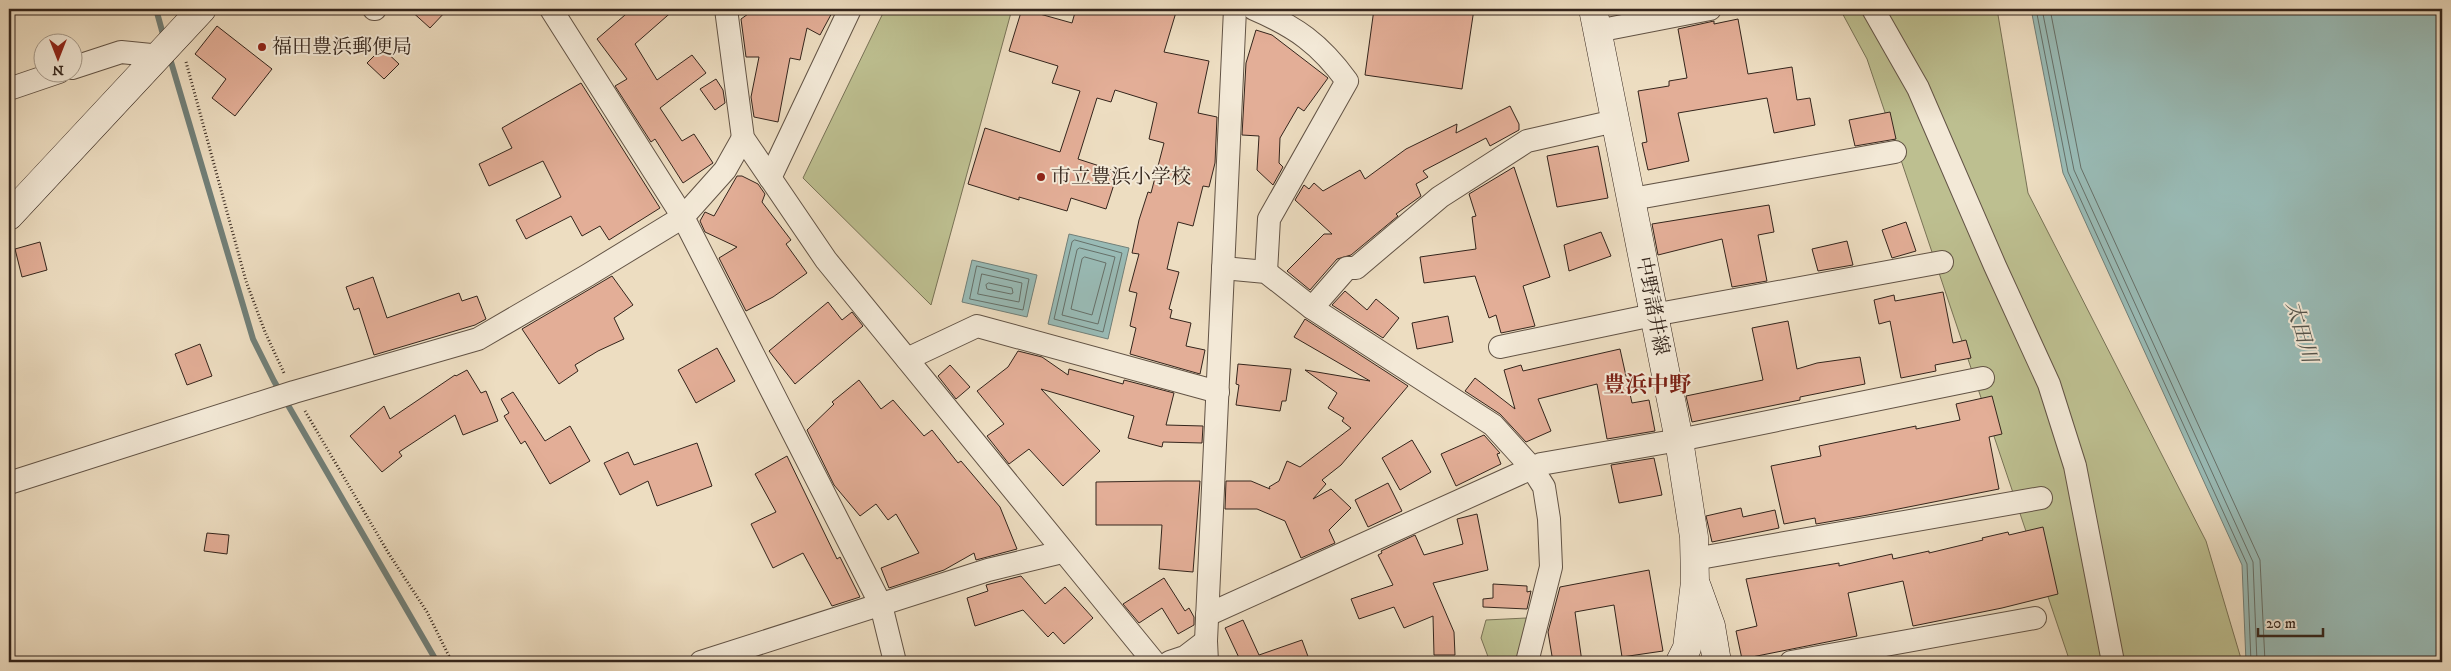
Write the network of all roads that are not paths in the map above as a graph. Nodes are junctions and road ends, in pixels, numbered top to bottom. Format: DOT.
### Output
graph roads {
  1 [pos="202,9"];
  2 [pos="551,9"];
  3 [pos="726,9"];
  4 [pos="850,9"];
  5 [pos="1235,9"];
  6 [pos="1254,9"];
  7 [pos="1710,9"];
  8 [pos="1873,9"];
  9 [pos="1595,20"];
  10 [pos="160,56"];
  11 [pos="82,65"];
  12 [pos="32,81"];
  13 [pos="9,89"];
  14 [pos="1616,121"];
  15 [pos="743,138"];
  16 [pos="1896,152"];
  17 [pos="770,178"];
  18 [pos="1632,199"];
  19 [pos="9,216"];
  20 [pos="683,217"];
  21 [pos="1942,262"];
  22 [pos="1223,268"];
  23 [pos="1266,272"];
  24 [pos="1312,308"];
  25 [pos="1653,315"];
  26 [pos="1500,347"];
  27 [pos="907,360"];
  28 [pos="1983,378"];
  29 [pos="1218,392"];
  30 [pos="1679,440"];
  31 [pos="1532,468"];
  32 [pos="9,482"];
  33 [pos="2041,498"];
  34 [pos="1062,552"];
  35 [pos="1695,570"];
  36 [pos="881,605"];
  37 [pos="1208,615"];
  38 [pos="2035,618"];
  39 [pos="1207,652"];
  40 [pos="701,662"];
  41 [pos="895,662"];
  42 [pos="1157,662"];
  43 [pos="1528,662"];
  44 [pos="1680,662"];
  45 [pos="1717,662"];
  46 [pos="1791,662"];
  47 [pos="2113,662"];
  1 -- 10 [label="main road"];
  2 -- 20 [label="street"];
  3 -- 15 [label="street"];
  4 -- 17 [label="street"];
  5 -- 22 [label="street"];
  6 -- 23 [label="street"];
  7 -- 9 [label="street"];
  8 -- 47 [label="street"];
  9 -- 14 [label="main road, 中野諸井線"];
  10 -- 11 [label="street"];
  10 -- 19 [label="main road"];
  12 -- 13 [label="street"];
  14 -- 18 [label="main road, 中野諸井線"];
  14 -- 24 [label="street"];
  15 -- 17 [label="street"];
  15 -- 20 [label="street"];
  16 -- 18 [label="street"];
  17 -- 27 [label="street"];
  18 -- 25 [label="main road, 中野諸井線"];
  20 -- 32 [label="street"];
  20 -- 36 [label="street"];
  21 -- 25 [label="street"];
  22 -- 23 [label="street"];
  22 -- 29 [label="street"];
  23 -- 24 [label="street"];
  24 -- 31 [label="street"];
  25 -- 26 [label="street"];
  25 -- 30 [label="main road, 中野諸井線"];
  27 -- 29 [label="street"];
  27 -- 34 [label="street"];
  28 -- 30 [label="street"];
  29 -- 37 [label="street"];
  30 -- 31 [label="street"];
  30 -- 35 [label="main road, 中野諸井線"];
  31 -- 37 [label="street"];
  31 -- 43 [label="street"];
  33 -- 35 [label="street"];
  34 -- 36 [label="street"];
  34 -- 42 [label="street"];
  35 -- 44 [label="main road, 中野諸井線"];
  35 -- 45 [label="main road"];
  36 -- 40 [label="street"];
  36 -- 41 [label="street"];
  37 -- 39 [label="street"];
  38 -- 46 [label="street"];
  39 -- 42 [label="street"];
}
